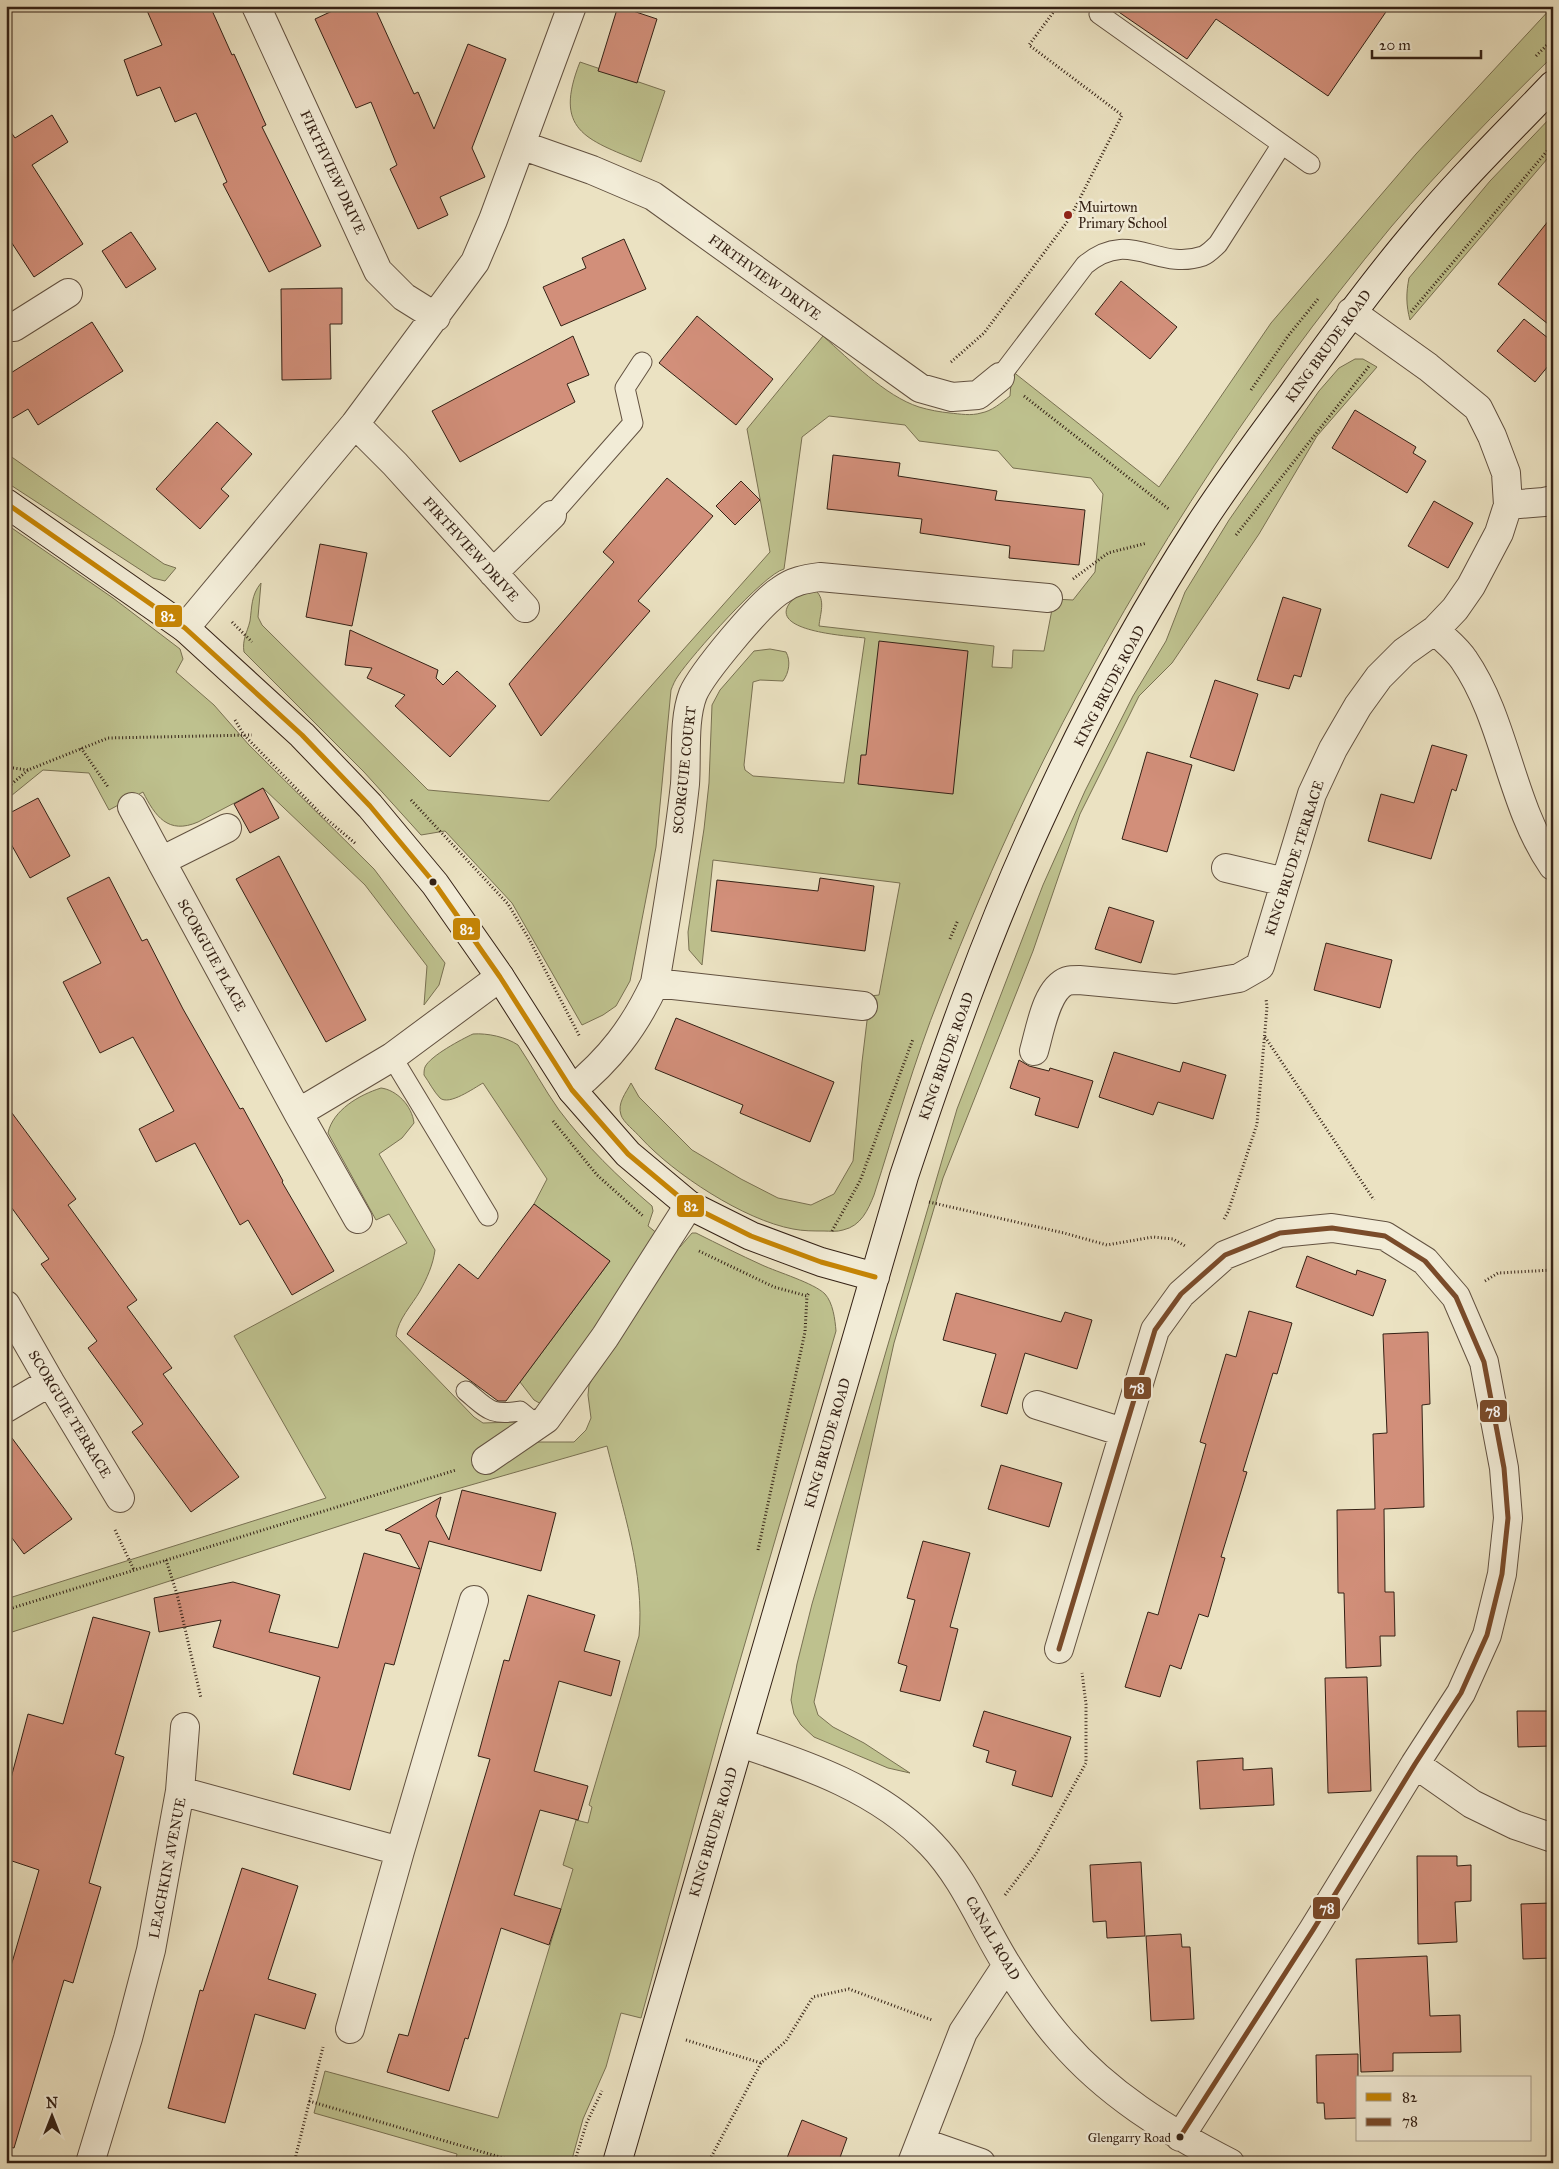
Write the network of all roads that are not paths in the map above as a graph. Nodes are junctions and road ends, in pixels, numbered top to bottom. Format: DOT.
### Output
graph roads {
  1 [pos="256,6"];
  2 [pos="572,6"];
  3 [pos="1099,14"];
  4 [pos="1553,85"];
  5 [pos="1282,144"];
  6 [pos="521,146"];
  7 [pos="1310,164"];
  8 [pos="68,293"];
  9 [pos="1351,312"];
  10 [pos="436,317"];
  11 [pos="9,325"];
  12 [pos="642,362"];
  13 [pos="1000,377"];
  14 [pos="356,424"];
  15 [pos="1553,500"];
  16 [pos="6,502"];
  17 [pos="1508,505"];
  18 [pos="552,515"];
  19 [pos="493,573"];
  20 [pos="1048,598"];
  21 [pos="525,608"];
  22 [pos="185,628"];
  23 [pos="1435,630"];
  24 [pos="132,807"];
  25 [pos="227,828"];
  26 [pos="161,861"];
  27 [pos="1553,866"];
  28 [pos="1226,868"];
  29 [pos="1285,882"];
  30 [pos="500,977"];
  31 [pos="655,983"];
  32 [pos="863,1006"];
  33 [pos="1034,1051"];
  34 [pos="392,1057"];
  35 [pos="572,1090"];
  36 [pos="298,1113"];
  37 [pos="689,1205"];
  38 [pos="488,1216"];
  39 [pos="358,1220"];
  40 [pos="875,1277"];
  41 [pos="6,1305"];
  42 [pos="50,1382"];
  43 [pos="466,1391"];
  44 [pos="1037,1405"];
  45 [pos="6,1408"];
  46 [pos="537,1425"];
  47 [pos="1123,1432"];
  48 [pos="486,1460"];
  49 [pos="120,1498"];
  50 [pos="474,1600"];
  51 [pos="1059,1649"];
  52 [pos="185,1727"];
  53 [pos="740,1743"];
  54 [pos="1415,1764"];
  55 [pos="180,1791"];
  56 [pos="1553,1838"];
  57 [pos="400,1852"];
  58 [pos="1007,1965"];
  59 [pos="350,2029"];
  60 [pos="1180,2137"];
  61 [pos="917,2152"];
  62 [pos="90,2163"];
  63 [pos="617,2163"];
  64 [pos="981,2163"];
  65 [pos="1230,2163"];
  1 -- 10 [label="street, FIRTHVIEW DRIVE"];
  2 -- 6 [label="street"];
  3 -- 5 [label="lane"];
  4 -- 9 [label="street, KING BRUDE ROAD"];
  5 -- 7 [label="lane"];
  5 -- 13 [label="lane"];
  6 -- 10 [label="street"];
  6 -- 13 [label="street, FIRTHVIEW DRIVE"];
  8 -- 11 [label="street"];
  9 -- 17 [label="street, KING BRUDE TERRACE"];
  9 -- 40 [label="street, KING BRUDE ROAD"];
  10 -- 14 [label="street"];
  12 -- 18 [label="lane"];
  14 -- 19 [label="street, FIRTHVIEW DRIVE"];
  14 -- 22 [label="street"];
  15 -- 17 [label="street"];
  16 -- 22 [label="street"];
  17 -- 23 [label="street, KING BRUDE TERRACE"];
  18 -- 19 [label="street"];
  19 -- 21 [label="street, FIRTHVIEW DRIVE"];
  20 -- 31 [label="street, SCORGUIE COURT"];
  22 -- 30 [label="street"];
  23 -- 27 [label="street"];
  23 -- 29 [label="street, KING BRUDE TERRACE"];
  24 -- 26 [label="street, SCORGUIE PLACE"];
  25 -- 26 [label="street"];
  26 -- 36 [label="street, SCORGUIE PLACE"];
  28 -- 29 [label="street"];
  29 -- 33 [label="street, KING BRUDE TERRACE"];
  30 -- 34 [label="street"];
  30 -- 35 [label="street"];
  31 -- 32 [label="street"];
  31 -- 35 [label="street, SCORGUIE COURT"];
  34 -- 36 [label="street"];
  34 -- 38 [label="lane"];
  35 -- 37 [label="street"];
  36 -- 39 [label="street, SCORGUIE PLACE"];
  37 -- 40 [label="street"];
  37 -- 46 [label="street"];
  40 -- 53 [label="street, KING BRUDE ROAD"];
  41 -- 42 [label="street, SCORGUIE TERRACE"];
  42 -- 45 [label="street"];
  42 -- 49 [label="street, SCORGUIE TERRACE"];
  43 -- 46 [label="lane"];
  44 -- 47 [label="street"];
  46 -- 48 [label="street"];
  47 -- 51 [label="street"];
  47 -- 54 [label="street"];
  50 -- 57 [label="street"];
  52 -- 55 [label="street"];
  53 -- 58 [label="street, CANAL ROAD"];
  53 -- 63 [label="street, KING BRUDE ROAD"];
  54 -- 56 [label="street"];
  54 -- 60 [label="street"];
  55 -- 57 [label="street, LEACHKIN AVENUE"];
  55 -- 62 [label="street, LEACHKIN AVENUE"];
  57 -- 59 [label="street"];
  58 -- 60 [label="street, CANAL ROAD"];
  58 -- 61 [label="street"];
  60 -- 65 [label="street, CANAL ROAD"];
  61 -- 64 [label="street"];
}
